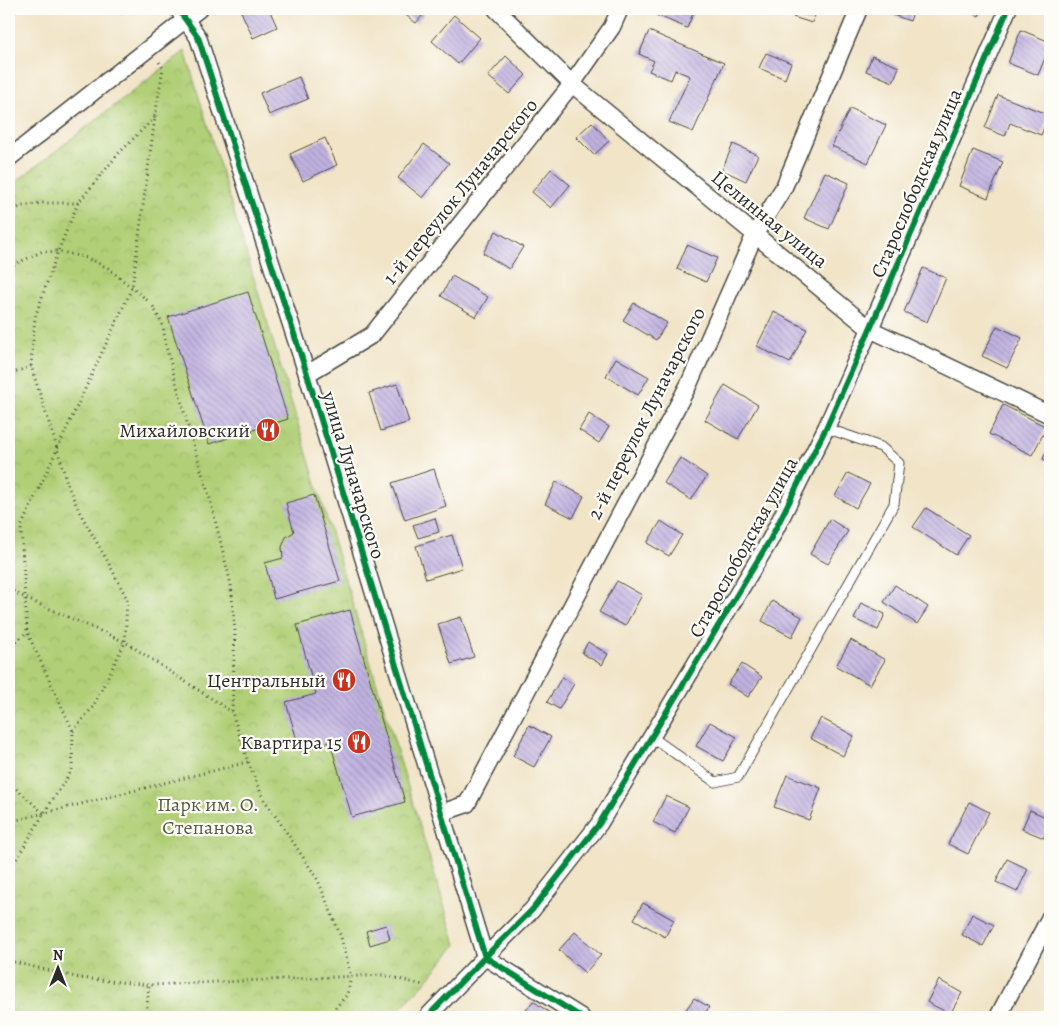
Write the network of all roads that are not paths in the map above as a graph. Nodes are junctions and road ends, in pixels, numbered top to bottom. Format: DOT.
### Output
graph roads {
  1 [pos="199,9"];
  2 [pos="496,9"];
  3 [pos="620,9"];
  4 [pos="859,9"];
  5 [pos="1008,9"];
  6 [pos="182,14"];
  7 [pos="572,84"];
  8 [pos="9,158"];
  9 [pos="755,234"];
  10 [pos="870,329"];
  11 [pos="307,374"];
  12 [pos="1050,414"];
  13 [pos="826,428"];
  14 [pos="652,736"];
  15 [pos="441,813"];
  16 [pos="1050,917"];
  17 [pos="485,957"];
  18 [pos="427,1017"];
  19 [pos="581,1017"];
  20 [pos="998,1017"];
  1 -- 6 [label="street"];
  2 -- 7 [label="street, Целинная улица"];
  3 -- 7 [label="street, 1-й переулок Луначарского"];
  4 -- 9 [label="street, 2-й переулок Луначарского"];
  5 -- 10 [label="street, Старослободская улица"];
  6 -- 8 [label="street"];
  6 -- 11 [label="street, улица Луначарского"];
  7 -- 9 [label="street, Целинная улица"];
  7 -- 11 [label="street, 1-й переулок Луначарского"];
  9 -- 10 [label="street, Целинная улица"];
  9 -- 15 [label="street, 2-й переулок Луначарского"];
  10 -- 12 [label="street, Целинная улица"];
  10 -- 13 [label="street, Старослободская улица"];
  11 -- 15 [label="street, улица Луначарского"];
  13 -- 14 [label="street, Старослободская улица"];
  13 -- 14 [label="lane"];
  14 -- 17 [label="street, Старослободская улица"];
  15 -- 17 [label="street, улица Луначарского"];
  16 -- 20 [label="street"];
  17 -- 18 [label="street, Старослободская улица"];
  17 -- 19 [label="street"];
}
